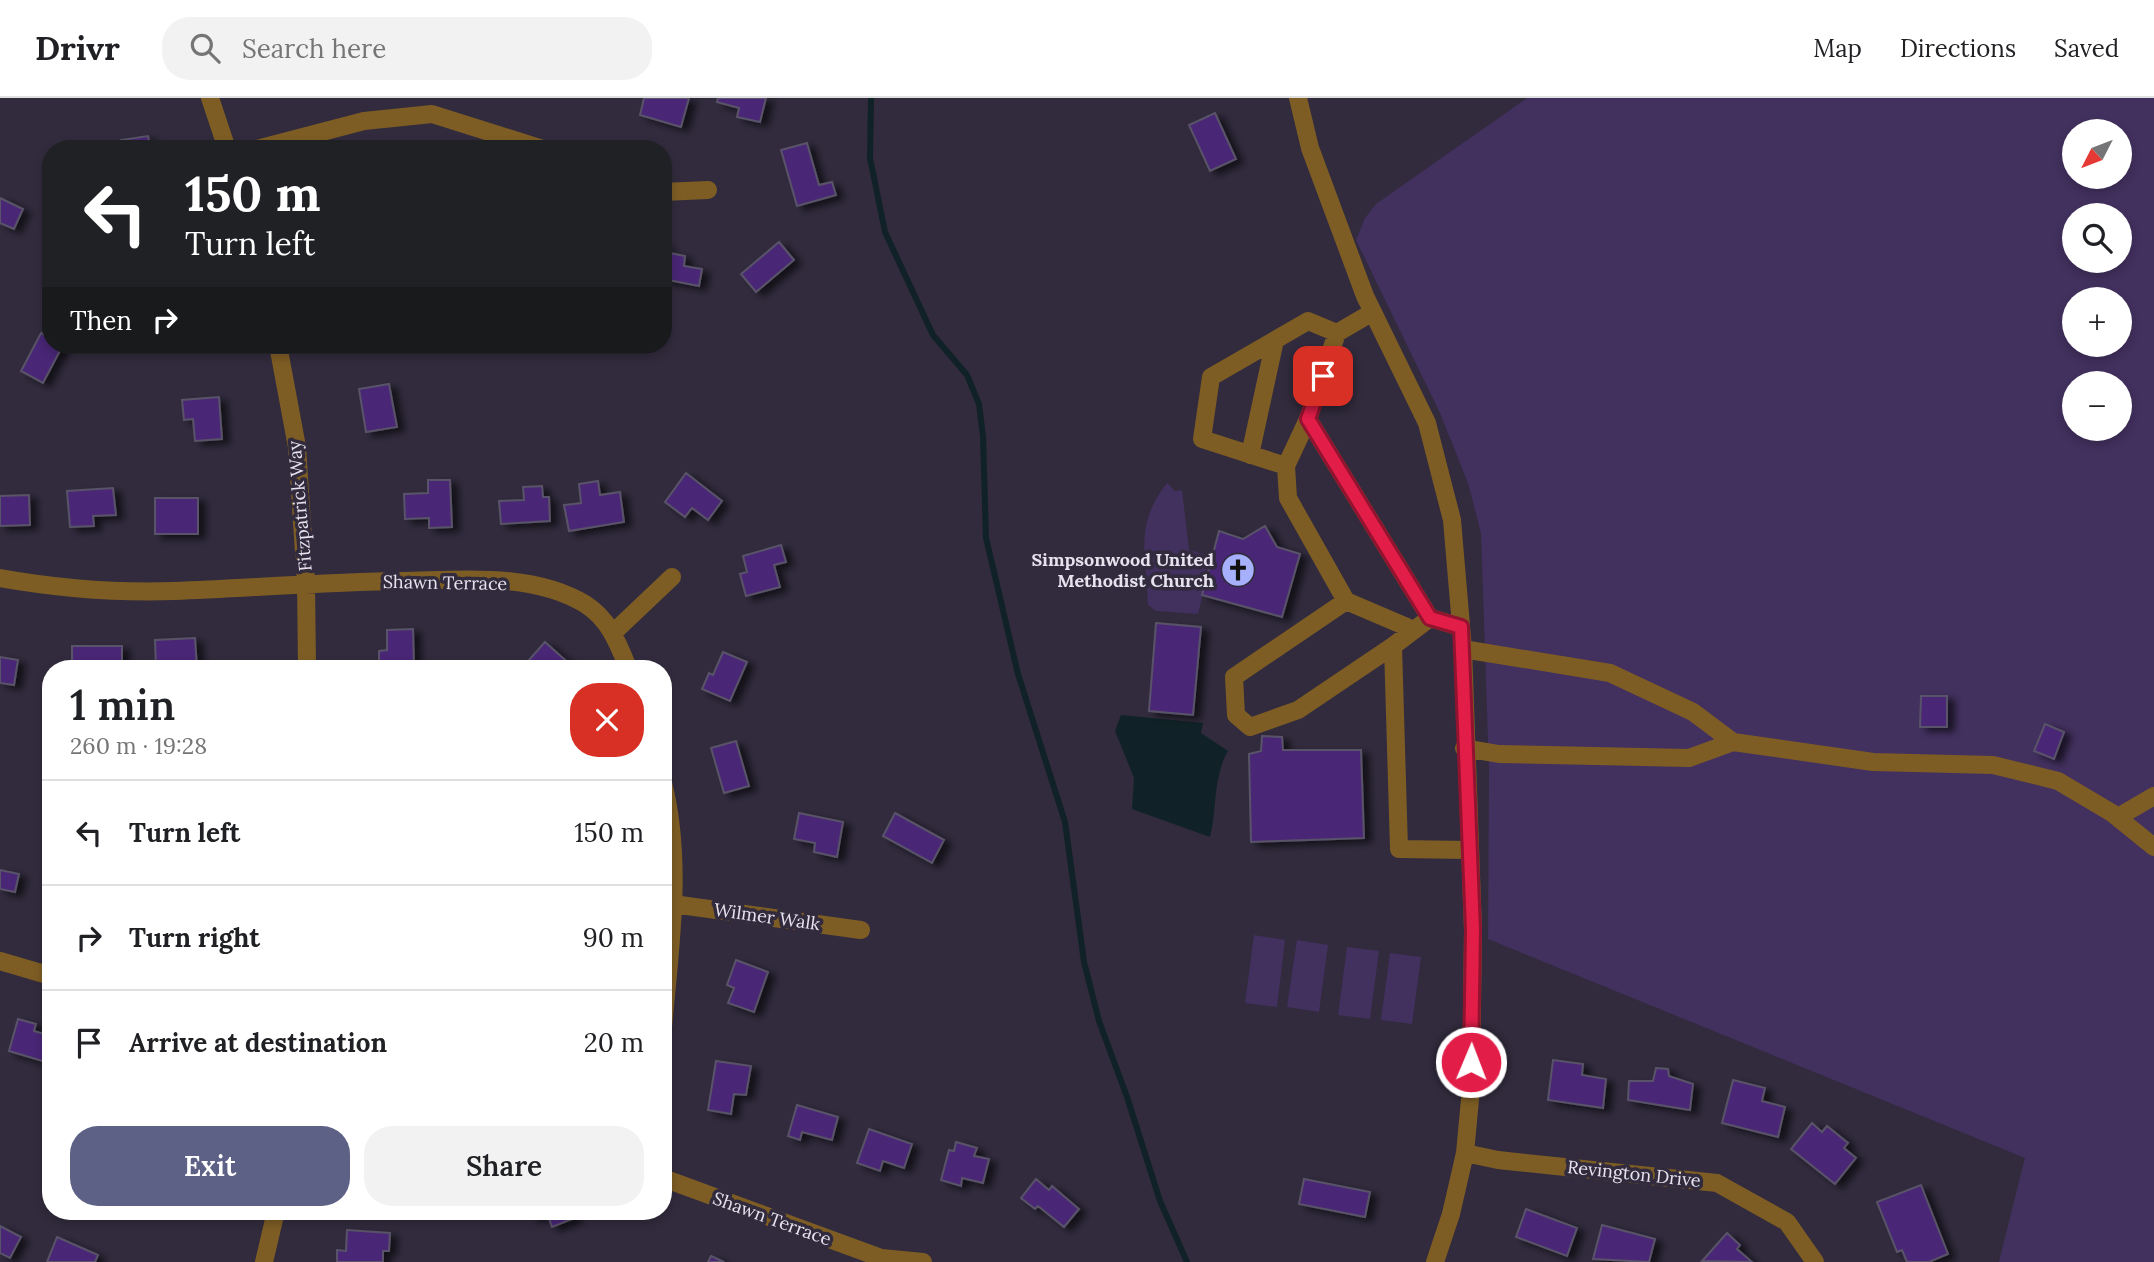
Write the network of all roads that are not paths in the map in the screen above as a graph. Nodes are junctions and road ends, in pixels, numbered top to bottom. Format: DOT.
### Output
graph roads {
  1 [pos="210,98"];
  2 [pos="1298,98"];
  3 [pos="225,140"];
  4 [pos="291,140"];
  5 [pos="514,140"];
  6 [pos="708,190"];
  7 [pos="672,192"];
  8 [pos="1373,312"];
  9 [pos="1337,333"];
  10 [pos="1275,340"];
  11 [pos="280,354"];
  12 [pos="1308,419"];
  13 [pos="1250,455"];
  14 [pos="1286,466"];
  15 [pos="671,577"];
  16 [pos="0,578"];
  17 [pos="306,583"];
  18 [pos="1346,601"];
  19 [pos="1430,618"];
  20 [pos="1461,627"];
  21 [pos="1414,630"];
  22 [pos="614,632"];
  23 [pos="1394,646"];
  24 [pos="1463,649"];
  25 [pos="307,660"];
  26 [pos="625,660"];
  27 [pos="1733,742"];
  28 [pos="1465,748"];
  29 [pos="2154,796"];
  30 [pos="2118,817"];
  31 [pos="2154,847"];
  32 [pos="1468,850"];
  33 [pos="672,880"];
  34 [pos="673,904"];
  35 [pos="672,916"];
  36 [pos="862,930"];
  37 [pos="0,961"];
  38 [pos="42,973"];
  39 [pos="1465,1153"];
  40 [pos="672,1181"];
  41 [pos="274,1220"];
  42 [pos="264,1262"];
  43 [pos="923,1262"];
  44 [pos="1435,1262"];
  45 [pos="1815,1262"];
  1 -- 3 [label="street"];
  2 -- 8 [label="street"];
  4 -- 5 [label="street"];
  6 -- 7 [label="street"];
  8 -- 9 [label="street"];
  8 -- 20 [label="street"];
  9 -- 10 [label="street"];
  9 -- 12 [label="street"];
  10 -- 13 [label="street"];
  10 -- 13 [label="street"];
  11 -- 17 [label="street, Fitzpatrick Way"];
  12 -- 14 [label="street"];
  12 -- 19 [label="street"];
  13 -- 14 [label="street"];
  14 -- 18 [label="street"];
  15 -- 22 [label="street"];
  16 -- 17 [label="street, Shawn Terrace"];
  17 -- 22 [label="street, Shawn Terrace"];
  17 -- 25 [label="street, Fitzpatrick Way"];
  18 -- 21 [label="street"];
  18 -- 23 [label="street"];
  19 -- 20 [label="street"];
  19 -- 21 [label="street"];
  20 -- 24 [label="street"];
  21 -- 23 [label="street"];
  22 -- 26 [label="street, Shawn Terrace"];
  23 -- 32 [label="street"];
  24 -- 27 [label="street"];
  24 -- 28 [label="street"];
  27 -- 28 [label="street"];
  27 -- 30 [label="street"];
  28 -- 32 [label="street"];
  29 -- 30 [label="street"];
  30 -- 31 [label="street"];
  32 -- 39 [label="street"];
  33 -- 34 [label="street"];
  34 -- 35 [label="street"];
  34 -- 36 [label="street, Wilmer Walk"];
  37 -- 38 [label="street"];
  39 -- 44 [label="street"];
  39 -- 45 [label="street, Revington Drive"];
  40 -- 43 [label="street, Shawn Terrace"];
  41 -- 42 [label="street"];
}
